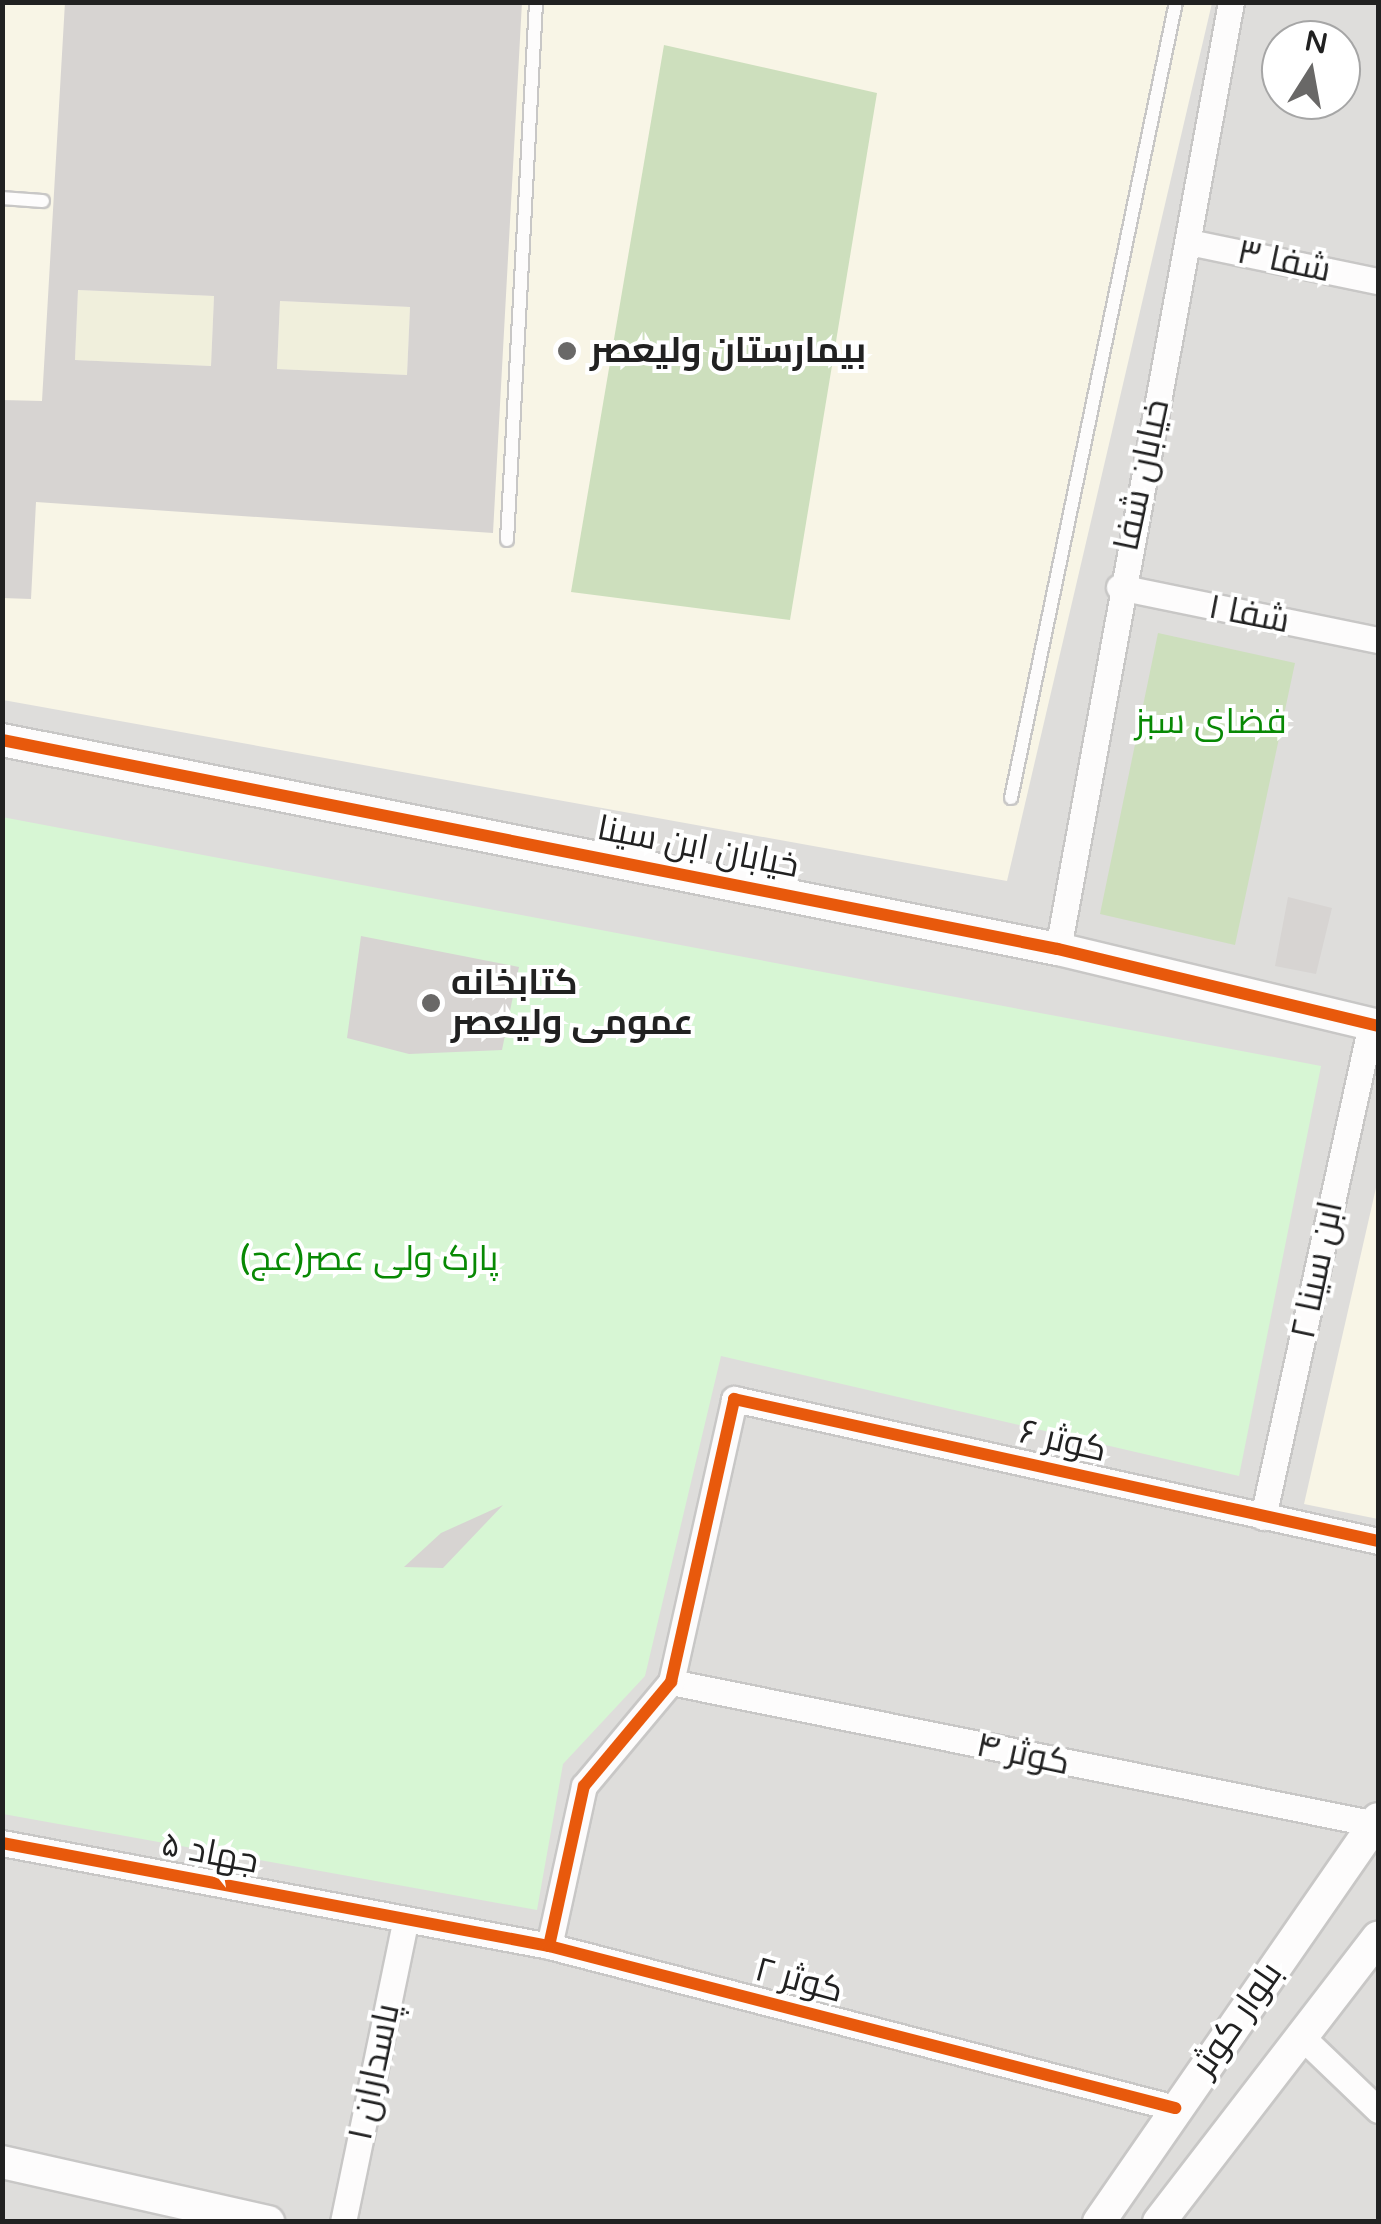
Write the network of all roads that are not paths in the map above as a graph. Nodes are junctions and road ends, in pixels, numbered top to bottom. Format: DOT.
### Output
graph roads {
  1 [pos="536,2"];
  2 [pos="1176,2"];
  3 [pos="1232,2"];
  4 [pos="2,198"];
  5 [pos="42,201"];
  6 [pos="1189,242"];
  7 [pos="1378,281"];
  8 [pos="507,540"];
  9 [pos="1119,588"];
  10 [pos="1378,640"];
  11 [pos="2,740"];
  12 [pos="1012,798"];
  13 [pos="1058,950"];
  14 [pos="1375,1025"];
  15 [pos="1264,1516"];
  16 [pos="1378,1541"];
  17 [pos="671,1682"];
  18 [pos="1377,1822"];
  19 [pos="2,1843"];
  20 [pos="405,1922"];
  21 [pos="1378,1938"];
  22 [pos="549,1946"];
  23 [pos="1303,2038"];
  24 [pos="1175,2108"];
  25 [pos="1378,2110"];
  26 [pos="2,2162"];
  27 [pos="268,2222"];
  28 [pos="344,2222"];
  29 [pos="1100,2222"];
  30 [pos="1160,2222"];
  1 -- 8 [label="lane"];
  2 -- 12 [label="lane"];
  3 -- 6 [label="street, خیابان شفا"];
  4 -- 5 [label="lane"];
  6 -- 7 [label="street, شفا ۳"];
  6 -- 9 [label="street, خیابان شفا"];
  9 -- 10 [label="street, شفا ۱"];
  9 -- 13 [label="street, خیابان شفا"];
  11 -- 13 [label="street, خیابان ابن سینا"];
  13 -- 14 [label="street, خیابان ابن سینا"];
  14 -- 15 [label="street, ابن سینا ۲"];
  15 -- 16 [label="street, کوثر ۶"];
  15 -- 17 [label="street, کوثر ۶"];
  17 -- 18 [label="street, کوثر ۴"];
  17 -- 22 [label="street"];
  18 -- 24 [label="street, بلوار کوثر"];
  19 -- 20 [label="street, جهاد ۵"];
  20 -- 22 [label="street, کوثر ۲"];
  20 -- 28 [label="street, پاسداران ۱"];
  21 -- 23 [label="street, بلوار کوثر"];
  22 -- 24 [label="street, کوثر ۲"];
  23 -- 25 [label="street"];
  23 -- 30 [label="street, بلوار کوثر"];
  24 -- 29 [label="street, بلوار کوثر"];
  26 -- 27 [label="street"];
}
